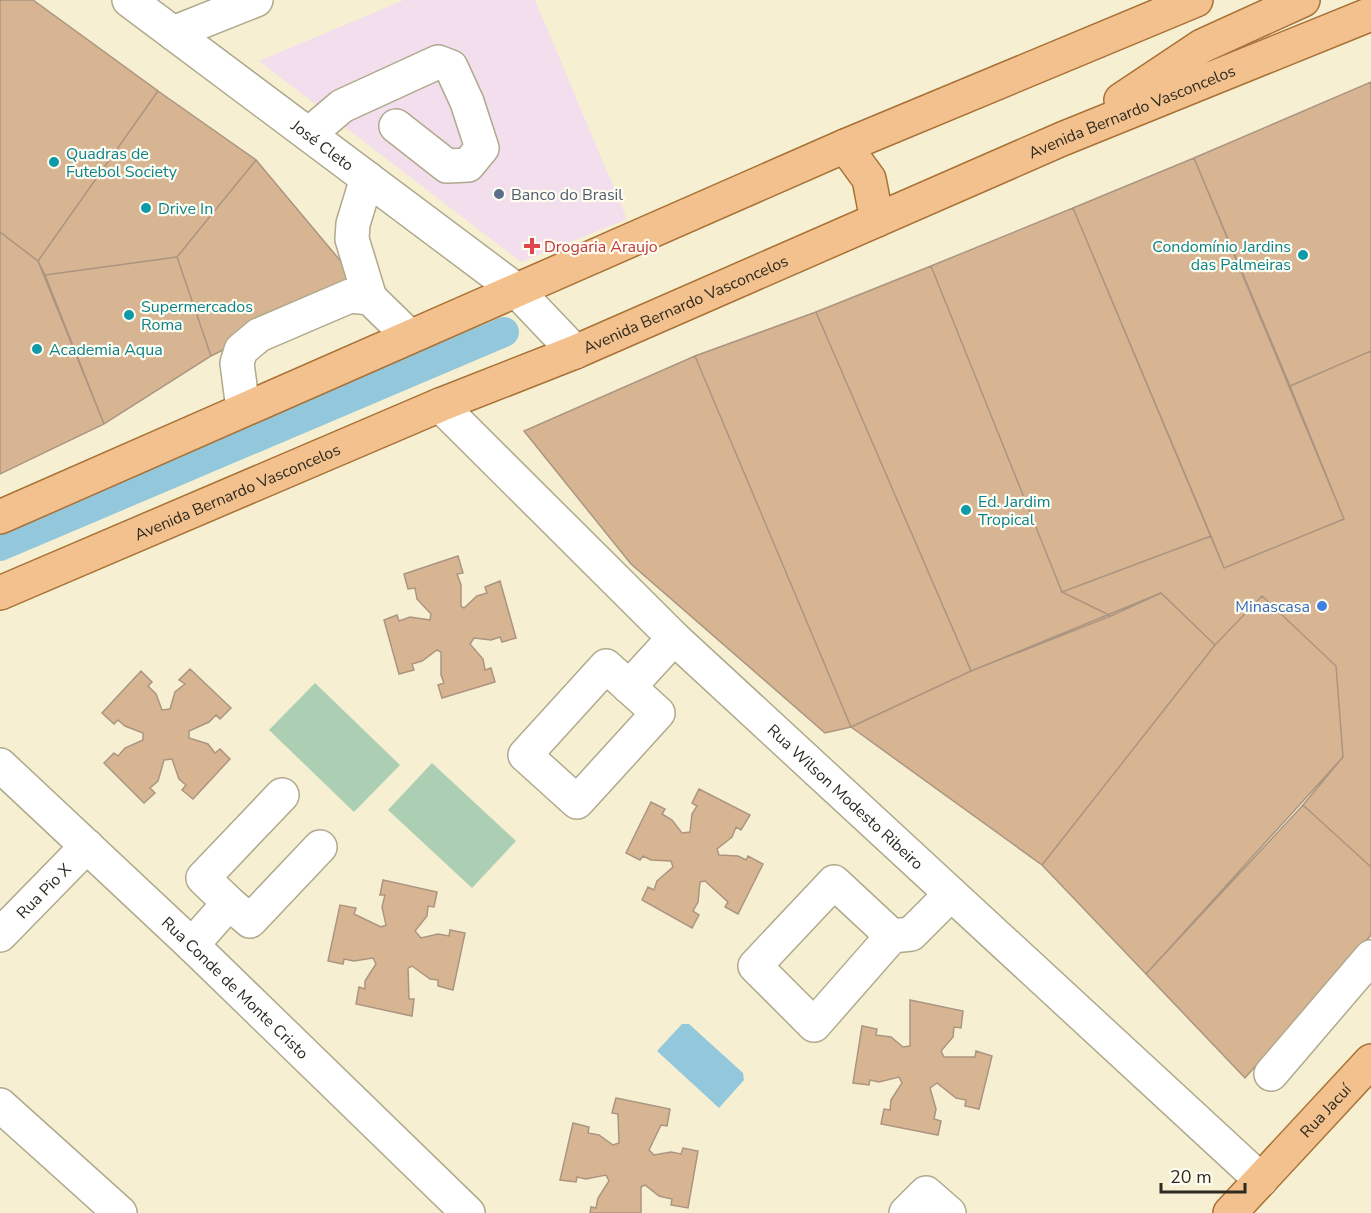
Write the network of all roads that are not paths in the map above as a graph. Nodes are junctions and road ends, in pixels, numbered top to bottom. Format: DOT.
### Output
graph roads {
  1 [pos="129,0"];
  2 [pos="256,0"];
  3 [pos="1196,0"];
  4 [pos="1303,0"];
  5 [pos="1371,14"];
  6 [pos="173,33"];
  7 [pos="396,126"];
  8 [pos="309,134"];
  9 [pos="1062,139"];
  10 [pos="845,146"];
  11 [pos="367,178"];
  12 [pos="877,220"];
  13 [pos="516,289"];
  14 [pos="370,298"];
  15 [pos="409,336"];
  16 [pos="575,352"];
  17 [pos="440,405"];
  18 [pos="243,409"];
  19 [pos="0,517"];
  20 [pos="0,593"];
  21 [pos="674,638"];
  22 [pos="629,687"];
  23 [pos="0,765"];
  24 [pos="282,795"];
  25 [pos="87,846"];
  26 [pos="320,847"];
  27 [pos="951,894"];
  28 [pos="229,903"];
  29 [pos="0,935"];
  30 [pos="892,936"];
  31 [pos="192,945"];
  32 [pos="1371,957"];
  33 [pos="1371,1061"];
  34 [pos="1271,1074"];
  35 [pos="0,1105"];
  36 [pos="1261,1180"];
  37 [pos="120,1213"];
  38 [pos="468,1213"];
  39 [pos="906,1213"];
  40 [pos="949,1213"];
  41 [pos="1230,1213"];
  1 -- 6 [label="street, José Cleto"];
  2 -- 6 [label="street"];
  3 -- 10 [label="main road"];
  4 -- 9 [label="main road"];
  5 -- 9 [label="main road, Avenida Bernardo Vasconcelos"];
  6 -- 8 [label="street, José Cleto"];
  7 -- 8 [label="street"];
  8 -- 11 [label="street, José Cleto"];
  9 -- 12 [label="main road, Avenida Bernardo Vasconcelos"];
  10 -- 12 [label="main road"];
  10 -- 13 [label="main road"];
  11 -- 13 [label="street, José Cleto"];
  11 -- 14 [label="street"];
  12 -- 16 [label="main road, Avenida Bernardo Vasconcelos"];
  13 -- 15 [label="main road"];
  13 -- 16 [label="street, José Cleto"];
  14 -- 15 [label="street"];
  14 -- 18 [label="street"];
  15 -- 18 [label="main road"];
  16 -- 17 [label="main road, Avenida Bernardo Vasconcelos"];
  17 -- 20 [label="main road, Avenida Bernardo Vasconcelos"];
  17 -- 21 [label="street, Rua Wilson Modesto Ribeiro"];
  18 -- 19 [label="main road"];
  21 -- 22 [label="street"];
  21 -- 27 [label="street, Rua Wilson Modesto Ribeiro"];
  23 -- 25 [label="street, Rua Conde de Monte Cristo"];
  24 -- 28 [label="street"];
  25 -- 29 [label="street, Rua Pio X"];
  25 -- 31 [label="street, Rua Conde de Monte Cristo"];
  26 -- 28 [label="street"];
  27 -- 30 [label="street"];
  27 -- 36 [label="street, Rua Wilson Modesto Ribeiro"];
  28 -- 31 [label="street"];
  31 -- 38 [label="street, Rua Conde de Monte Cristo"];
  32 -- 34 [label="street"];
  33 -- 36 [label="main road, Rua Jacuí"];
  35 -- 37 [label="street"];
  36 -- 41 [label="main road, Rua Jacuí"];
  39 -- 40 [label="street"];
}
